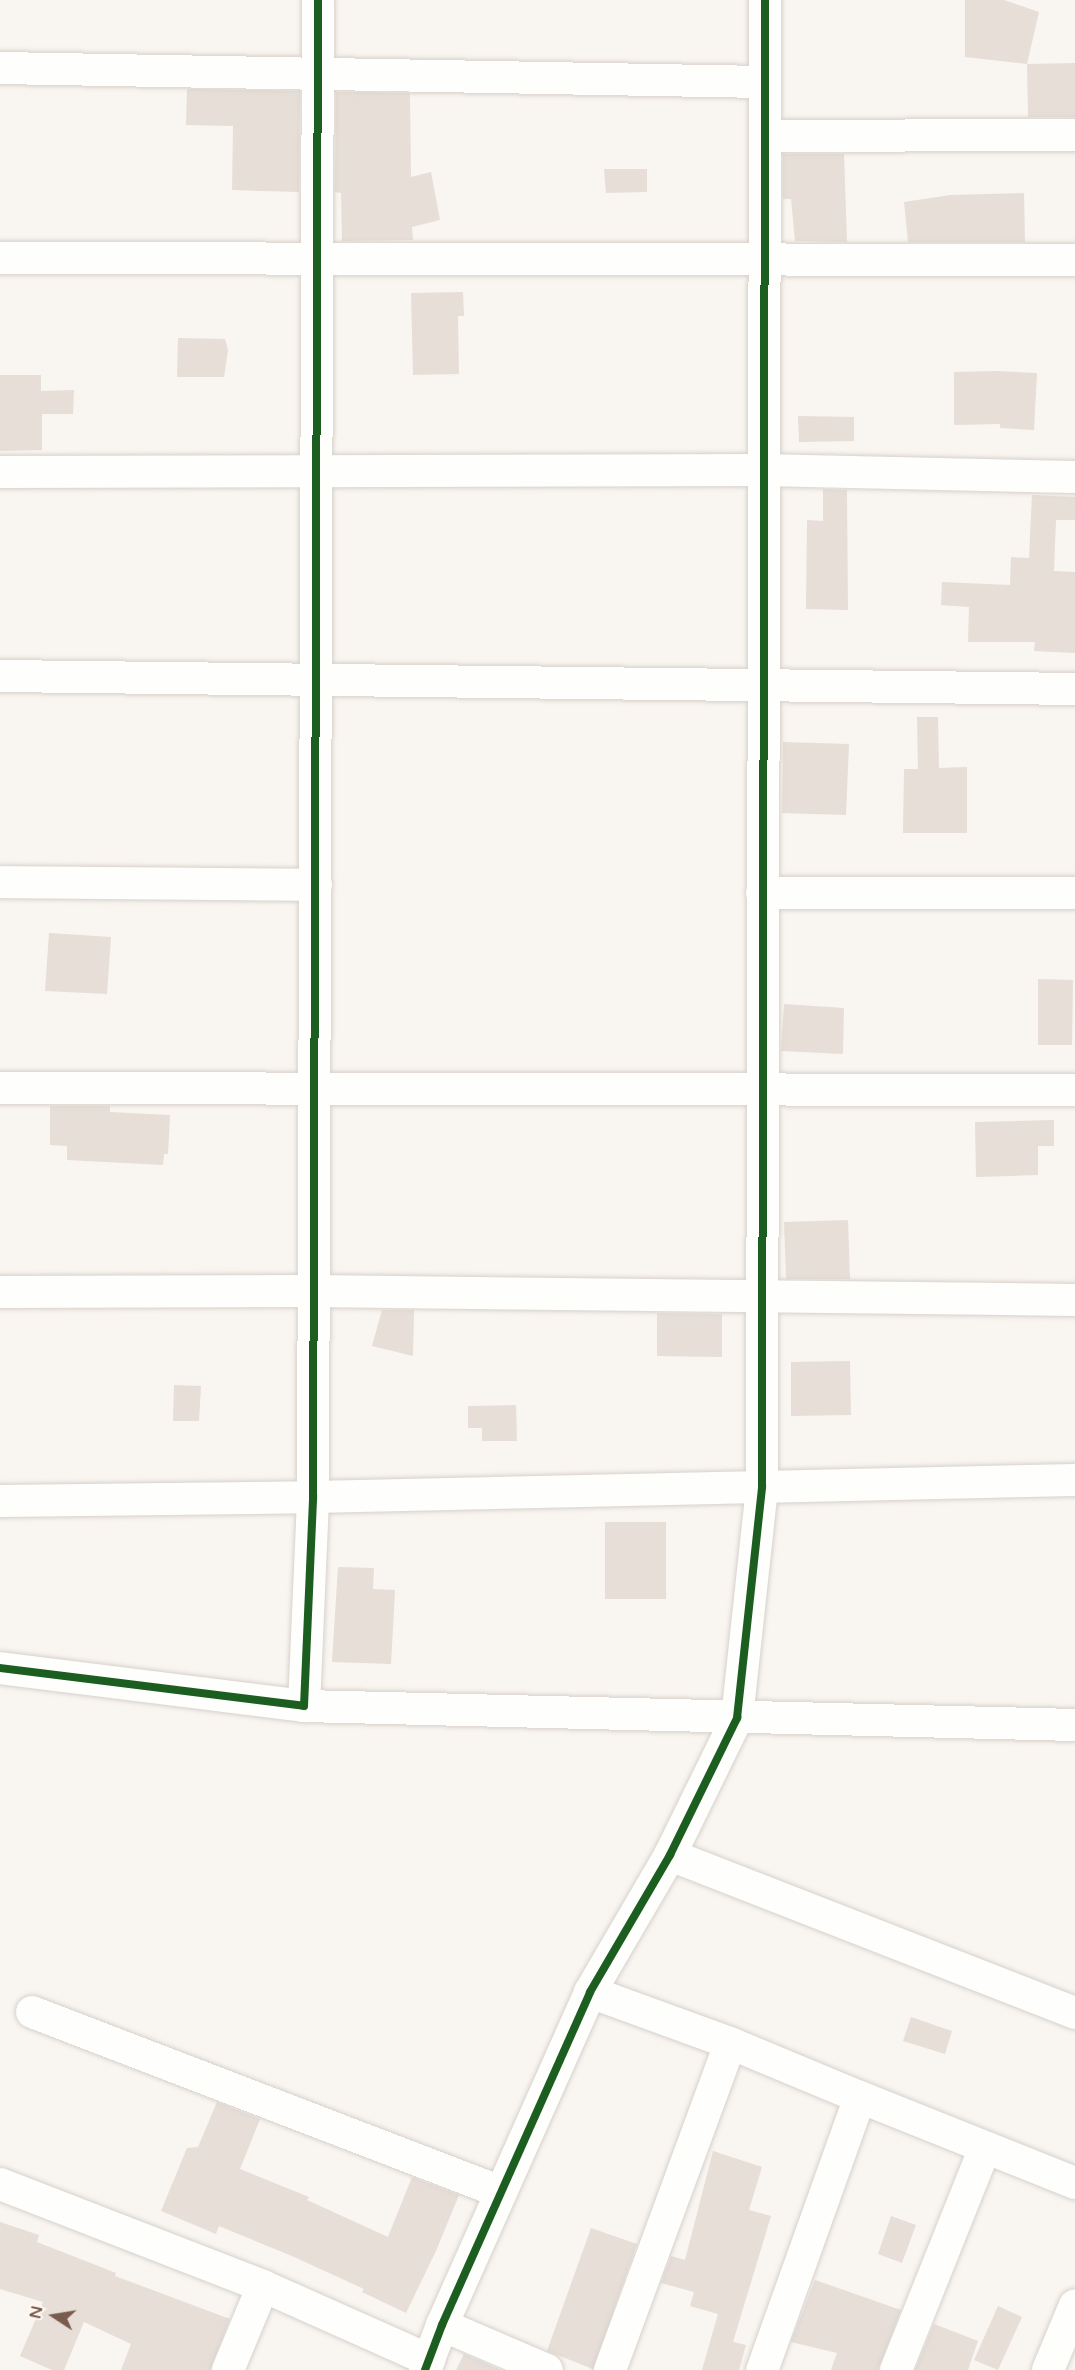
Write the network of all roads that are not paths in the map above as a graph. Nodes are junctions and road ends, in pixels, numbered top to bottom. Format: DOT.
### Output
graph roads {
  1 [pos="318,0"];
  2 [pos="765,0"];
  3 [pos="0,68"];
  4 [pos="318,72"];
  5 [pos="765,82"];
  6 [pos="1075,135"];
  7 [pos="765,136"];
  8 [pos="0,258"];
  9 [pos="318,259"];
  10 [pos="764,259"];
  11 [pos="1075,260"];
  12 [pos="763,470"];
  13 [pos="317,471"];
  14 [pos="0,472"];
  15 [pos="1075,477"];
  16 [pos="0,676"];
  17 [pos="317,680"];
  18 [pos="762,686"];
  19 [pos="1075,689"];
  20 [pos="0,882"];
  21 [pos="316,885"];
  22 [pos="762,893"];
  23 [pos="1075,893"];
  24 [pos="0,1088"];
  25 [pos="315,1089"];
  26 [pos="763,1090"];
  27 [pos="1075,1090"];
  28 [pos="311,1291"];
  29 [pos="0,1292"];
  30 [pos="763,1297"];
  31 [pos="1075,1300"];
  32 [pos="1075,1480"];
  33 [pos="762,1487"];
  34 [pos="313,1497"];
  35 [pos="0,1501"];
  36 [pos="0,1668"];
  37 [pos="304,1706"];
  38 [pos="737,1718"];
  39 [pos="1075,1725"];
  40 [pos="670,1855"];
  41 [pos="590,1992"];
  42 [pos="32,2012"];
  43 [pos="1075,2013"];
  44 [pos="730,2043"];
  45 [pos="860,2097"];
  46 [pos="985,2148"];
  47 [pos="1075,2183"];
  48 [pos="0,2184"];
  49 [pos="501,2192"];
  50 [pos="263,2286"];
  51 [pos="1075,2305"];
  52 [pos="442,2325"];
  53 [pos="427,2365"];
  54 [pos="228,2370"];
  55 [pos="547,2370"];
  56 [pos="610,2370"];
  57 [pos="763,2370"];
  58 [pos="896,2370"];
  59 [pos="1048,2370"];
  1 -- 4 [label="street"];
  2 -- 5 [label="street"];
  3 -- 4 [label="street"];
  4 -- 5 [label="street"];
  4 -- 9 [label="street"];
  5 -- 7 [label="street"];
  6 -- 7 [label="street"];
  7 -- 10 [label="street"];
  8 -- 9 [label="street"];
  9 -- 10 [label="street"];
  9 -- 13 [label="street"];
  10 -- 11 [label="street"];
  10 -- 12 [label="street"];
  12 -- 13 [label="street"];
  12 -- 15 [label="street"];
  12 -- 18 [label="street"];
  13 -- 14 [label="street"];
  13 -- 17 [label="street"];
  16 -- 17 [label="street"];
  17 -- 18 [label="street"];
  17 -- 21 [label="street"];
  18 -- 19 [label="street"];
  18 -- 22 [label="street"];
  20 -- 21 [label="street"];
  21 -- 25 [label="street"];
  22 -- 23 [label="street"];
  22 -- 26 [label="street"];
  24 -- 25 [label="street"];
  25 -- 26 [label="street"];
  25 -- 28 [label="street"];
  26 -- 27 [label="street"];
  26 -- 30 [label="street"];
  28 -- 29 [label="street"];
  28 -- 30 [label="street"];
  28 -- 34 [label="street"];
  30 -- 31 [label="street"];
  30 -- 33 [label="street"];
  32 -- 33 [label="street"];
  33 -- 34 [label="street"];
  33 -- 38 [label="street"];
  34 -- 35 [label="street"];
  34 -- 37 [label="street"];
  36 -- 37 [label="street"];
  37 -- 38 [label="street"];
  38 -- 39 [label="street"];
  38 -- 40 [label="street"];
  40 -- 41 [label="street"];
  40 -- 43 [label="street"];
  41 -- 44 [label="street"];
  41 -- 49 [label="street"];
  42 -- 49 [label="street"];
  44 -- 45 [label="street"];
  44 -- 56 [label="street"];
  45 -- 46 [label="street"];
  45 -- 57 [label="street"];
  46 -- 47 [label="street"];
  46 -- 58 [label="street"];
  48 -- 50 [label="street"];
  49 -- 52 [label="street"];
  50 -- 53 [label="street"];
  50 -- 54 [label="street"];
  51 -- 59 [label="street"];
  52 -- 53 [label="street"];
  52 -- 55 [label="street"];
}
